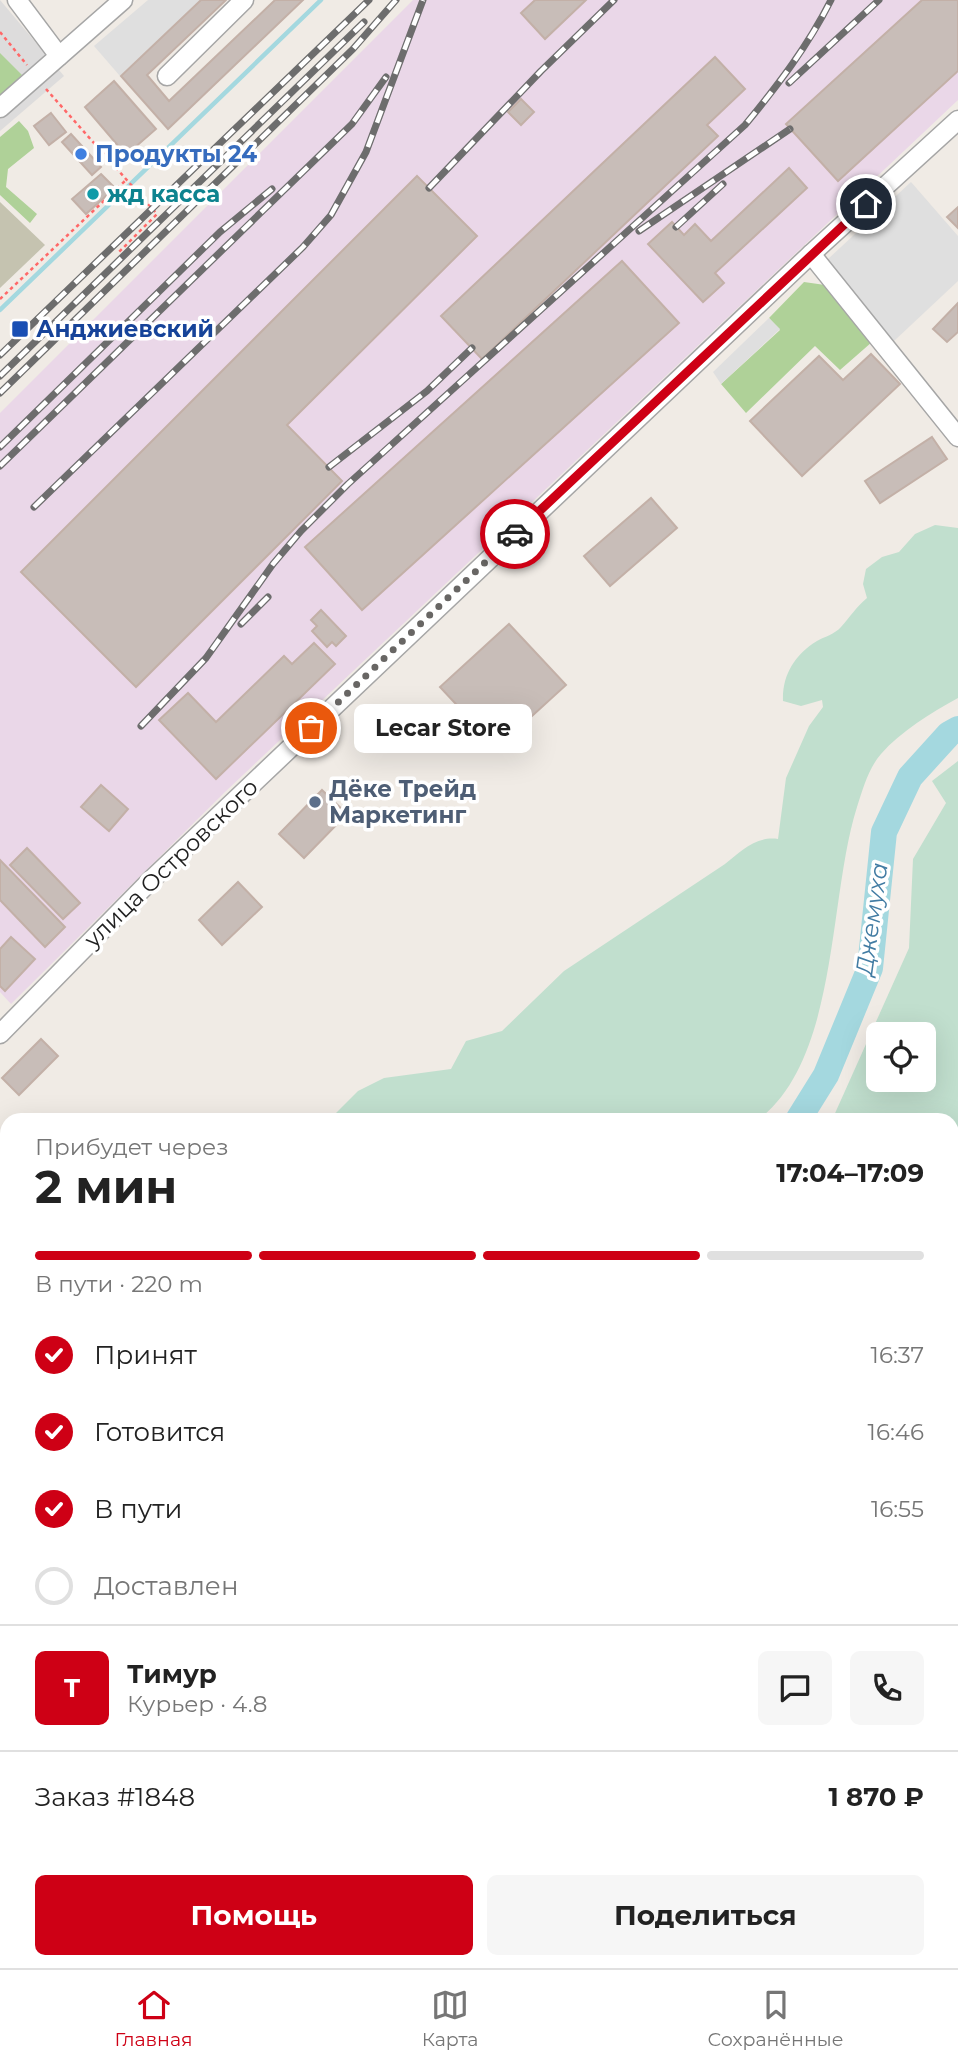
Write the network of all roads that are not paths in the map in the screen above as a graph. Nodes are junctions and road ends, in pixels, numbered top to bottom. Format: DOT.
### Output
graph roads {
  1 [pos="17,0"];
  2 [pos="122,0"];
  3 [pos="244,0"];
  4 [pos="59,56"];
  5 [pos="167,76"];
  6 [pos="0,108"];
  7 [pos="958,120"];
  8 [pos="811,254"];
  9 [pos="958,437"];
  10 [pos="0,1034"];
  1 -- 4 [label="street"];
  2 -- 4 [label="street"];
  3 -- 5 [label="street"];
  4 -- 6 [label="street"];
  7 -- 8 [label="street, улица Островского"];
  8 -- 9 [label="street"];
  8 -- 10 [label="street, улица Островского"];
}
